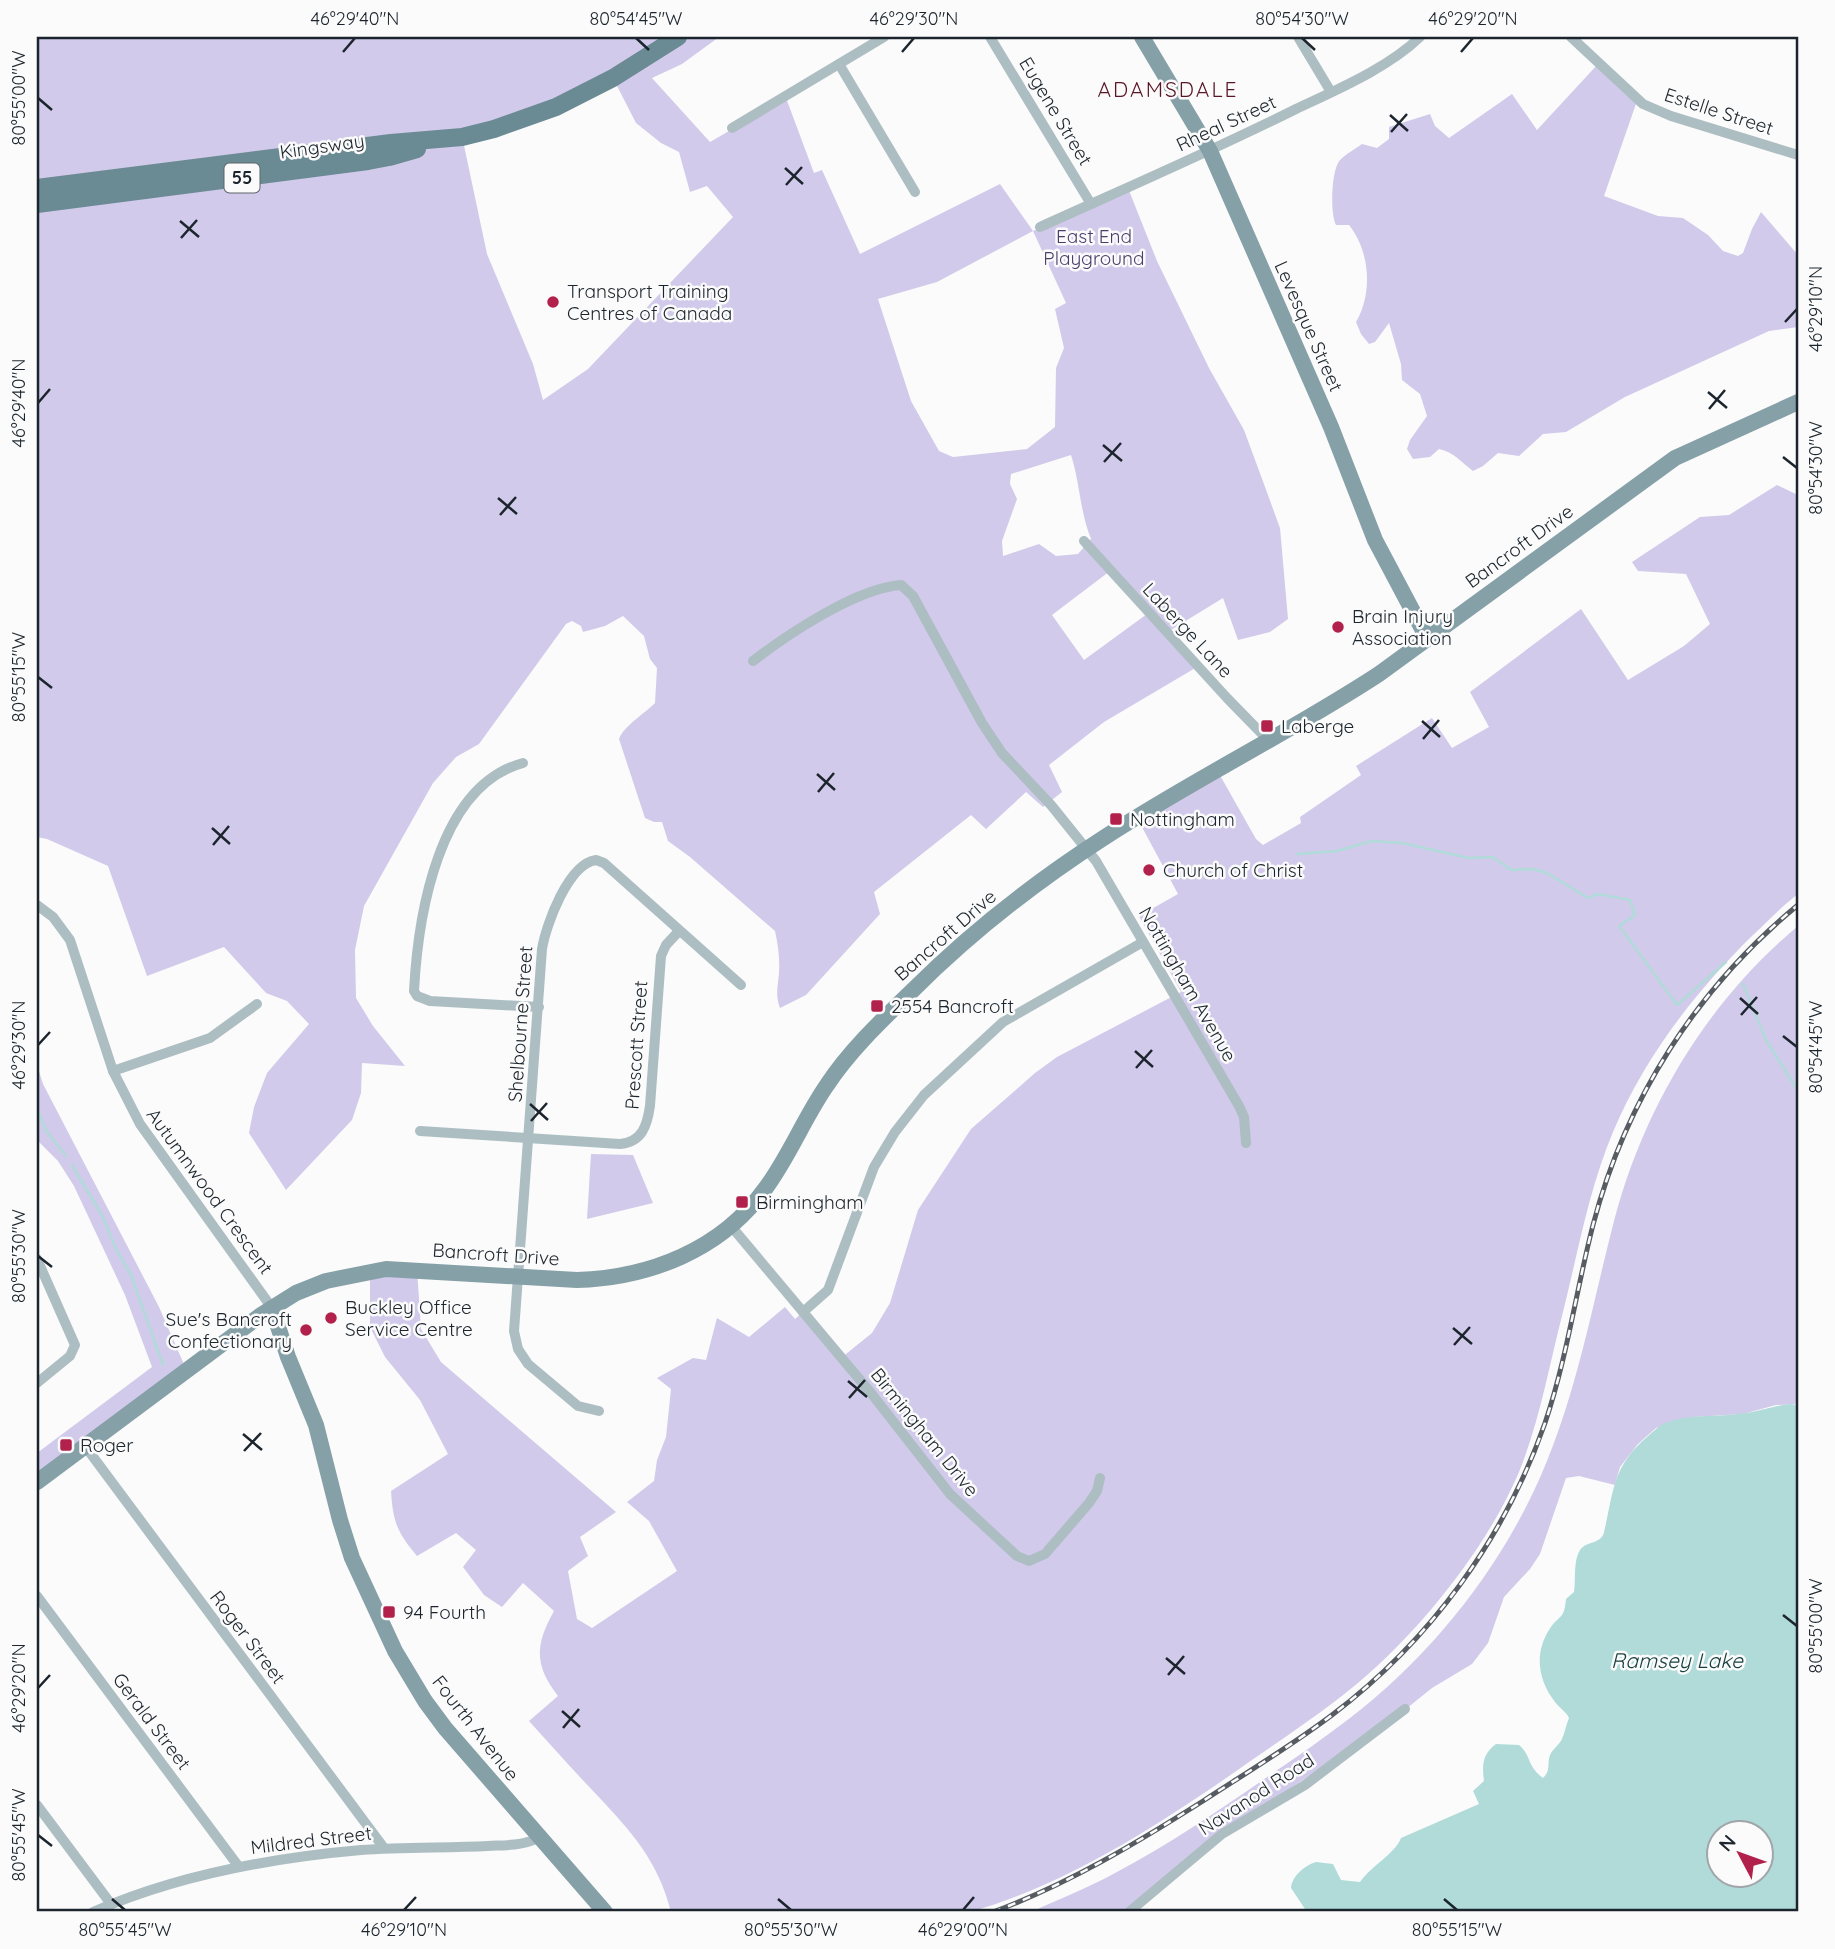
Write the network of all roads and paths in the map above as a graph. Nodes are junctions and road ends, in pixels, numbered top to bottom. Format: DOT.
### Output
graph roads {
  1 [pos="678,37"];
  2 [pos="884,37"];
  3 [pos="990,37"];
  4 [pos="1142,37"];
  5 [pos="1298,37"];
  6 [pos="1420,37"];
  7 [pos="1572,37"];
  8 [pos="839,64"];
  9 [pos="1331,92"];
  10 [pos="732,128"];
  11 [pos="444,140"];
  12 [pos="1210,151"];
  13 [pos="1798,155"];
  14 [pos="37,188"];
  15 [pos="915,192"];
  16 [pos="37,204"];
  17 [pos="1091,204"];
  18 [pos="1040,227"];
  19 [pos="1798,402"];
  20 [pos="1084,541"];
  21 [pos="1427,638"];
  22 [pos="753,661"];
  23 [pos="1269,741"];
  24 [pos="523,763"];
  25 [pos="1087,848"];
  26 [pos="37,905"];
  27 [pos="680,931"];
  28 [pos="1143,942"];
  29 [pos="741,985"];
  30 [pos="257,1004"];
  31 [pos="539,1007"];
  32 [pos="113,1071"];
  33 [pos="420,1131"];
  34 [pos="528,1138"];
  35 [pos="1246,1143"];
  36 [pos="730,1226"];
  37 [pos="37,1259"];
  38 [pos="518,1276"];
  39 [pos="272,1308"];
  40 [pos="803,1312"];
  41 [pos="37,1383"];
  42 [pos="599,1411"];
  43 [pos="85,1446"];
  44 [pos="1100,1478"];
  45 [pos="37,1482"];
  46 [pos="37,1596"];
  47 [pos="1405,1709"];
  48 [pos="37,1805"];
  49 [pos="540,1837"];
  50 [pos="384,1848"];
  51 [pos="239,1867"];
  52 [pos="111,1904"];
  53 [pos="93,1912"];
  54 [pos="605,1912"];
  55 [pos="1129,1912"];
  1 -- 11 [label="main road, Kingsway / 55"];
  2 -- 8 [label="street"];
  3 -- 17 [label="street, Eugene Street"];
  4 -- 12 [label="main road, Levesque Street"];
  5 -- 9 [label="street"];
  6 -- 9 [label="street, Rheal Street"];
  7 -- 13 [label="street, Estelle Street"];
  8 -- 10 [label="street"];
  8 -- 15 [label="street"];
  9 -- 12 [label="street, Rheal Street"];
  11 -- 14 [label="main road, Kingsway / 55"];
  11 -- 16 [label="main road, Kingsway / 55"];
  12 -- 17 [label="street, Rheal Street"];
  12 -- 21 [label="main road, Levesque Street"];
  17 -- 18 [label="street, Rheal Street"];
  19 -- 21 [label="main road, Bancroft Drive"];
  20 -- 23 [label="street, Laberge Lane"];
  21 -- 23 [label="main road, Bancroft Drive"];
  22 -- 25 [label="street, Nottingham Avenue"];
  23 -- 25 [label="main road, Bancroft Drive"];
  24 -- 31 [label="street"];
  25 -- 28 [label="street, Nottingham Avenue"];
  25 -- 36 [label="main road, Bancroft Drive"];
  26 -- 32 [label="street, Autumnwood Crescent"];
  27 -- 29 [label="street, Shelbourne Street"];
  27 -- 31 [label="street, Shelbourne Street"];
  27 -- 34 [label="street, Prescott Street"];
  28 -- 35 [label="street, Nottingham Avenue"];
  28 -- 40 [label="street"];
  30 -- 32 [label="street"];
  31 -- 34 [label="street, Shelbourne Street"];
  32 -- 39 [label="street, Autumnwood Crescent"];
  33 -- 34 [label="street"];
  34 -- 38 [label="street, Shelbourne Street"];
  36 -- 38 [label="main road, Bancroft Drive"];
  36 -- 40 [label="street, Birmingham Drive"];
  37 -- 41 [label="street"];
  38 -- 39 [label="main road, Bancroft Drive"];
  38 -- 42 [label="street, Shelbourne Street"];
  39 -- 43 [label="main road, Bancroft Drive"];
  39 -- 49 [label="main road, Fourth Avenue"];
  40 -- 44 [label="street, Birmingham Drive"];
  43 -- 45 [label="main road, Bancroft Drive"];
  43 -- 50 [label="street, Roger Street"];
  46 -- 51 [label="street, Gerald Street"];
  47 -- 55 [label="street, Navanod Road"];
  48 -- 52 [label="street"];
  49 -- 50 [label="street, Mildred Street"];
  49 -- 54 [label="main road, Fourth Avenue"];
  50 -- 51 [label="street, Mildred Street"];
  51 -- 52 [label="street, Mildred Street"];
  52 -- 53 [label="street, Mildred Street"];
}
